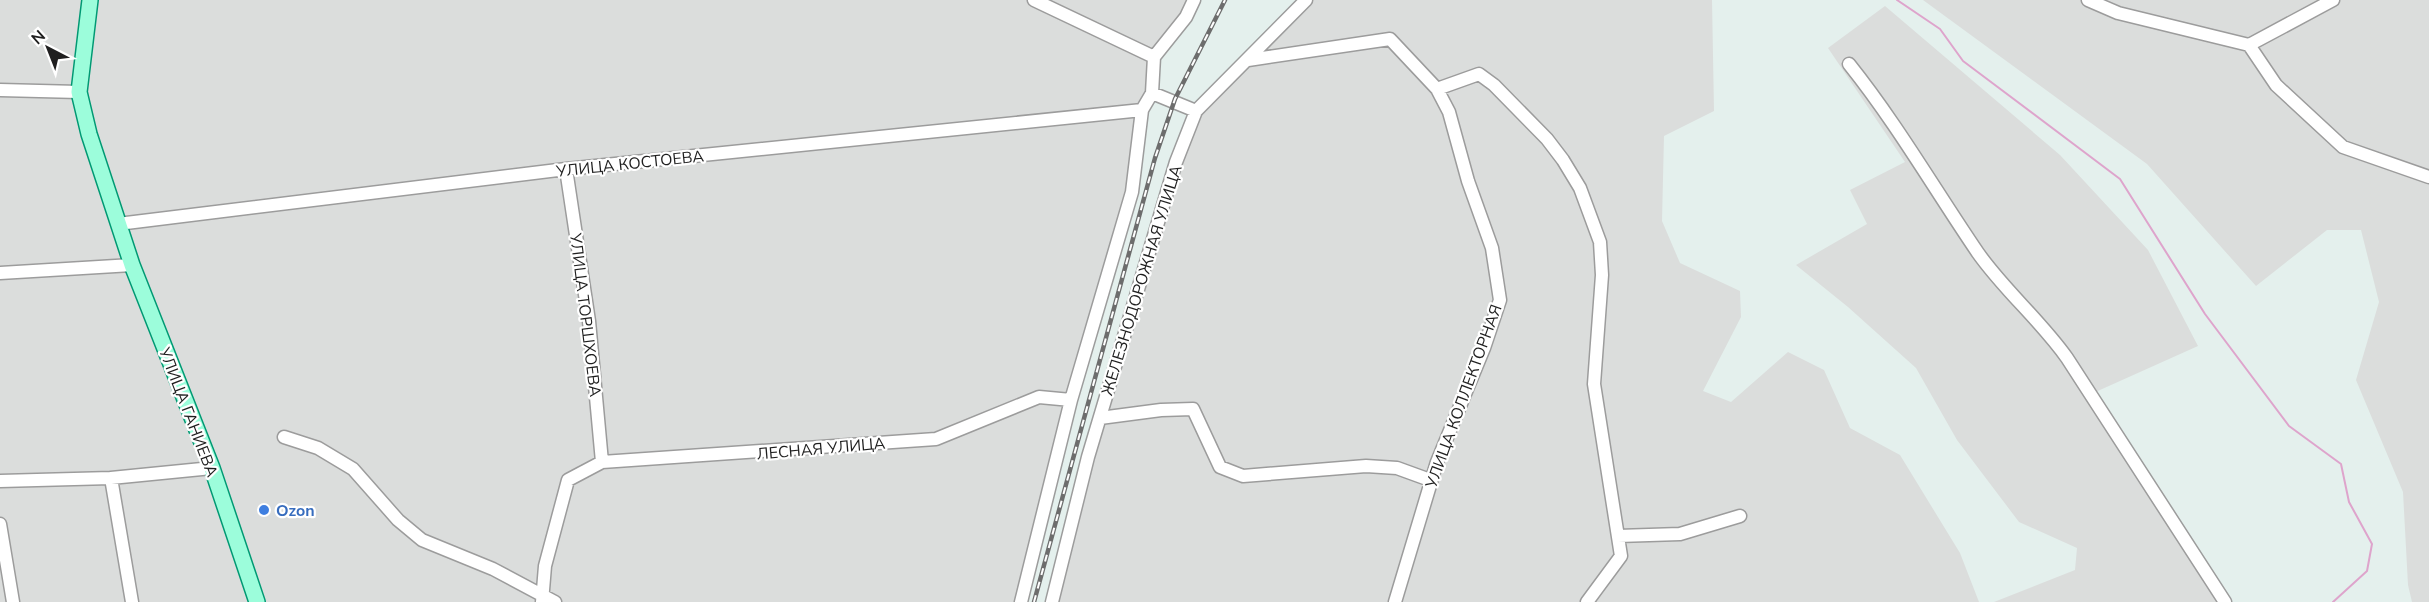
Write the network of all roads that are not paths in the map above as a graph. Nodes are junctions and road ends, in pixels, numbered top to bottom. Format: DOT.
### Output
graph roads {
  1 [pos="90,0"];
  2 [pos="1034,0"];
  3 [pos="1194,0"];
  4 [pos="1306,0"];
  5 [pos="2088,0"];
  6 [pos="2332,0"];
  7 [pos="2248,45"];
  8 [pos="1154,57"];
  9 [pos="1248,60"];
  10 [pos="1848,64"];
  11 [pos="1437,88"];
  12 [pos="0,90"];
  13 [pos="80,92"];
  14 [pos="1152,93"];
  15 [pos="1142,110"];
  16 [pos="1196,111"];
  17 [pos="566,169"];
  18 [pos="2429,177"];
  19 [pos="118,224"];
  20 [pos="132,265"];
  21 [pos="0,273"];
  22 [pos="1071,400"];
  23 [pos="1100,418"];
  24 [pos="284,437"];
  25 [pos="602,462"];
  26 [pos="212,468"];
  27 [pos="111,478"];
  28 [pos="1430,480"];
  29 [pos="0,481"];
  30 [pos="1740,516"];
  31 [pos="0,524"];
  32 [pos="1618,536"];
  33 [pos="542,598"];
  34 [pos="13,602"];
  35 [pos="132,602"];
  36 [pos="257,602"];
  37 [pos="555,602"];
  38 [pos="1021,602"];
  39 [pos="1052,602"];
  40 [pos="1395,602"];
  41 [pos="1587,602"];
  42 [pos="2225,602"];
  1 -- 13 [label="main road, УЛИЦА ГАНИЕВА"];
  2 -- 8 [label="street"];
  3 -- 8 [label="street"];
  4 -- 9 [label="street, ЖЕЛЕЗНОДОРОЖНАЯ УЛИЦА"];
  5 -- 7 [label="street"];
  6 -- 7 [label="street"];
  7 -- 18 [label="street"];
  8 -- 14 [label="street"];
  9 -- 11 [label="street, УЛИЦА КОЛЛЕКТОРНАЯ"];
  9 -- 16 [label="street, ЖЕЛЕЗНОДОРОЖНАЯ УЛИЦА"];
  10 -- 42 [label="street"];
  11 -- 28 [label="street, УЛИЦА КОЛЛЕКТОРНАЯ"];
  11 -- 32 [label="street"];
  12 -- 13 [label="street"];
  13 -- 19 [label="main road, УЛИЦА ГАНИЕВА"];
  14 -- 15 [label="street"];
  14 -- 16 [label="street"];
  15 -- 17 [label="street, УЛИЦА КОСТОЕВА"];
  15 -- 22 [label="street"];
  16 -- 23 [label="street, ЖЕЛЕЗНОДОРОЖНАЯ УЛИЦА"];
  17 -- 19 [label="street, УЛИЦА КОСТОЕВА"];
  17 -- 25 [label="street, УЛИЦА ТОРШХОЕВА"];
  19 -- 20 [label="main road, УЛИЦА ГАНИЕВА"];
  20 -- 21 [label="street"];
  20 -- 26 [label="main road, УЛИЦА ГАНИЕВА"];
  22 -- 25 [label="street, ЛЕСНАЯ УЛИЦА"];
  22 -- 38 [label="street"];
  23 -- 28 [label="street"];
  23 -- 39 [label="street, ЖЕЛЕЗНОДОРОЖНАЯ УЛИЦА"];
  24 -- 33 [label="street"];
  25 -- 33 [label="street, ЛЕСНАЯ УЛИЦА"];
  26 -- 27 [label="street"];
  26 -- 36 [label="main road, УЛИЦА ГАНИЕВА"];
  27 -- 29 [label="street"];
  27 -- 35 [label="street"];
  28 -- 40 [label="street, УЛИЦА КОЛЛЕКТОРНАЯ"];
  30 -- 32 [label="street"];
  31 -- 34 [label="street"];
  32 -- 41 [label="street"];
  33 -- 37 [label="street"];
}
